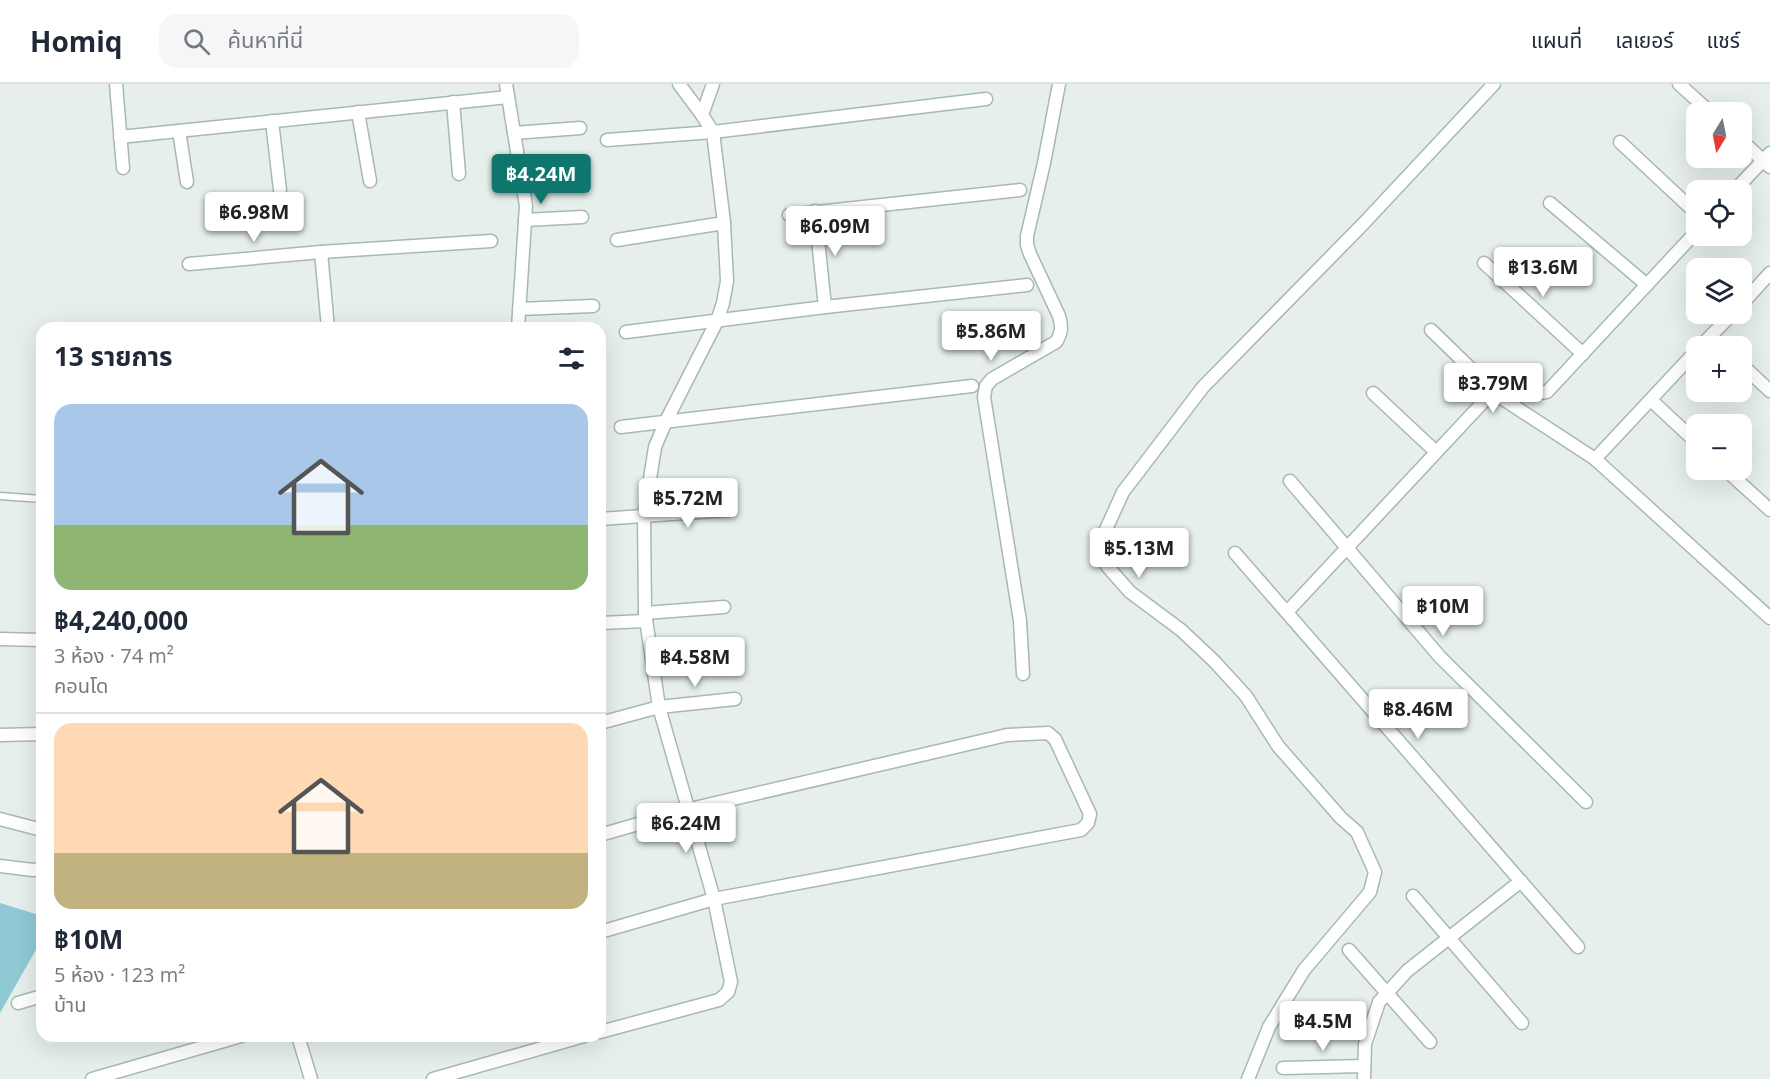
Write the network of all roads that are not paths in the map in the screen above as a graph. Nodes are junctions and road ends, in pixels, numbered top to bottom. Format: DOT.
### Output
graph roads {
  1 [pos="116,84"];
  2 [pos="679,84"];
  3 [pos="713,84"];
  4 [pos="1059,84"];
  5 [pos="1494,84"];
  6 [pos="1679,84"];
  7 [pos="507,90"];
  8 [pos="986,99"];
  9 [pos="453,102"];
  10 [pos="1699,102"];
  11 [pos="358,112"];
  12 [pos="702,115"];
  13 [pos="272,121"];
  14 [pos="580,128"];
  15 [pos="179,131"];
  16 [pos="713,132"];
  17 [pos="514,133"];
  18 [pos="120,136"];
  19 [pos="606,141"];
  20 [pos="1620,142"];
  21 [pos="1752,148"];
  22 [pos="1768,160"];
  23 [pos="123,168"];
  24 [pos="459,174"];
  25 [pos="1746,180"];
  26 [pos="370,181"];
  27 [pos="187,182"];
  28 [pos="280,190"];
  29 [pos="1020,190"];
  30 [pos="1550,203"];
  31 [pos="1686,204"];
  32 [pos="815,211"];
  33 [pos="789,215"];
  34 [pos="582,217"];
  35 [pos="525,220"];
  36 [pos="724,223"];
  37 [pos="490,240"];
  38 [pos="617,240"];
  39 [pos="1686,243"];
  40 [pos="321,252"];
  41 [pos="1484,263"];
  42 [pos="189,264"];
  43 [pos="1768,278"];
  44 [pos="1026,285"];
  45 [pos="1647,285"];
  46 [pos="1752,294"];
  47 [pos="593,306"];
  48 [pos="825,307"];
  49 [pos="519,309"];
  50 [pos="717,321"];
  51 [pos="327,322"];
  52 [pos="518,322"];
  53 [pos="1722,324"];
  54 [pos="1431,330"];
  55 [pos="627,332"];
  56 [pos="1711,336"];
  57 [pos="1583,354"];
  58 [pos="1686,362"];
  59 [pos="1752,374"];
  60 [pos="972,386"];
  61 [pos="1770,391"];
  62 [pos="1373,393"];
  63 [pos="1500,397"];
  64 [pos="1651,400"];
  65 [pos="666,421"];
  66 [pos="621,427"];
  67 [pos="1686,433"];
  68 [pos="1436,453"];
  69 [pos="1595,459"];
  70 [pos="1737,480"];
  71 [pos="1290,481"];
  72 [pos="0,496"];
  73 [pos="36,499"];
  74 [pos="729,510"];
  75 [pos="1770,510"];
  76 [pos="644,517"];
  77 [pos="606,519"];
  78 [pos="1347,548"];
  79 [pos="1235,553"];
  80 [pos="724,607"];
  81 [pos="1287,612"];
  82 [pos="645,617"];
  83 [pos="1770,618"];
  84 [pos="606,622"];
  85 [pos="0,639"];
  86 [pos="36,640"];
  87 [pos="1023,674"];
  88 [pos="735,699"];
  89 [pos="659,708"];
  90 [pos="606,721"];
  91 [pos="36,734"];
  92 [pos="0,735"];
  93 [pos="1586,802"];
  94 [pos="690,809"];
  95 [pos="0,819"];
  96 [pos="36,828"];
  97 [pos="606,833"];
  98 [pos="0,866"];
  99 [pos="36,870"];
  100 [pos="1521,881"];
  101 [pos="1413,896"];
  102 [pos="714,899"];
  103 [pos="606,930"];
  104 [pos="1449,938"];
  105 [pos="1578,947"];
  106 [pos="1349,950"];
  107 [pos="1387,993"];
  108 [pos="36,998"];
  109 [pos="18,1003"];
  110 [pos="1522,1023"];
  111 [pos="606,1030"];
  112 [pos="220,1042"];
  113 [pos="300,1042"];
  114 [pos="563,1042"];
  115 [pos="1430,1042"];
  116 [pos="1283,1068"];
  117 [pos="1364,1073"];
  118 [pos="92,1079"];
  119 [pos="311,1079"];
  120 [pos="433,1079"];
  121 [pos="1248,1079"];
  1 -- 18 [label="street"];
  2 -- 12 [label="street"];
  3 -- 12 [label="street"];
  4 -- 87 [label="street"];
  5 -- 121 [label="street"];
  6 -- 10 [label="street"];
  7 -- 9 [label="street"];
  7 -- 17 [label="street"];
  8 -- 16 [label="street"];
  9 -- 11 [label="street"];
  9 -- 24 [label="street"];
  11 -- 13 [label="street"];
  11 -- 26 [label="street"];
  12 -- 16 [label="street"];
  13 -- 15 [label="street"];
  13 -- 28 [label="street"];
  14 -- 17 [label="street"];
  15 -- 18 [label="street"];
  15 -- 27 [label="street"];
  16 -- 19 [label="street"];
  16 -- 36 [label="street"];
  17 -- 35 [label="street"];
  18 -- 23 [label="street"];
  20 -- 31 [label="street"];
  21 -- 22 [label="street"];
  22 -- 25 [label="street"];
  29 -- 32 [label="street"];
  30 -- 45 [label="street"];
  32 -- 33 [label="street"];
  32 -- 48 [label="street"];
  34 -- 35 [label="street"];
  35 -- 49 [label="street"];
  36 -- 38 [label="street"];
  36 -- 50 [label="street"];
  37 -- 40 [label="street"];
  39 -- 45 [label="street"];
  40 -- 42 [label="street"];
  40 -- 51 [label="street"];
  41 -- 57 [label="street"];
  43 -- 46 [label="street"];
  44 -- 48 [label="street"];
  45 -- 57 [label="street"];
  47 -- 49 [label="street"];
  48 -- 50 [label="street"];
  49 -- 52 [label="street"];
  50 -- 55 [label="street"];
  50 -- 65 [label="street"];
  53 -- 56 [label="street"];
  54 -- 63 [label="street"];
  57 -- 63 [label="street"];
  58 -- 64 [label="street"];
  59 -- 61 [label="street"];
  60 -- 65 [label="street"];
  62 -- 68 [label="street"];
  63 -- 68 [label="street"];
  63 -- 69 [label="street"];
  64 -- 67 [label="street"];
  64 -- 69 [label="street"];
  65 -- 66 [label="street"];
  65 -- 76 [label="street"];
  68 -- 78 [label="street"];
  69 -- 83 [label="street"];
  70 -- 75 [label="street"];
  71 -- 78 [label="street"];
  72 -- 73 [label="lane"];
  74 -- 76 [label="street"];
  76 -- 77 [label="street"];
  76 -- 82 [label="street"];
  78 -- 81 [label="street"];
  78 -- 93 [label="street"];
  79 -- 81 [label="street"];
  80 -- 82 [label="street"];
  81 -- 100 [label="street"];
  82 -- 84 [label="street"];
  82 -- 89 [label="street"];
  85 -- 86 [label="street"];
  88 -- 89 [label="street"];
  89 -- 90 [label="street"];
  89 -- 94 [label="street"];
  91 -- 92 [label="street"];
  94 -- 97 [label="street"];
  94 -- 102 [label="street"];
  94 -- 102 [label="street"];
  95 -- 96 [label="street"];
  98 -- 99 [label="street"];
  100 -- 104 [label="street"];
  100 -- 105 [label="street"];
  101 -- 104 [label="street"];
  102 -- 103 [label="street"];
  102 -- 111 [label="street"];
  104 -- 107 [label="street"];
  104 -- 110 [label="street"];
  106 -- 107 [label="street"];
  107 -- 115 [label="street"];
  107 -- 117 [label="street"];
  108 -- 109 [label="street"];
  112 -- 118 [label="street"];
  113 -- 119 [label="street"];
  114 -- 120 [label="street"];
  116 -- 117 [label="street"];
}
